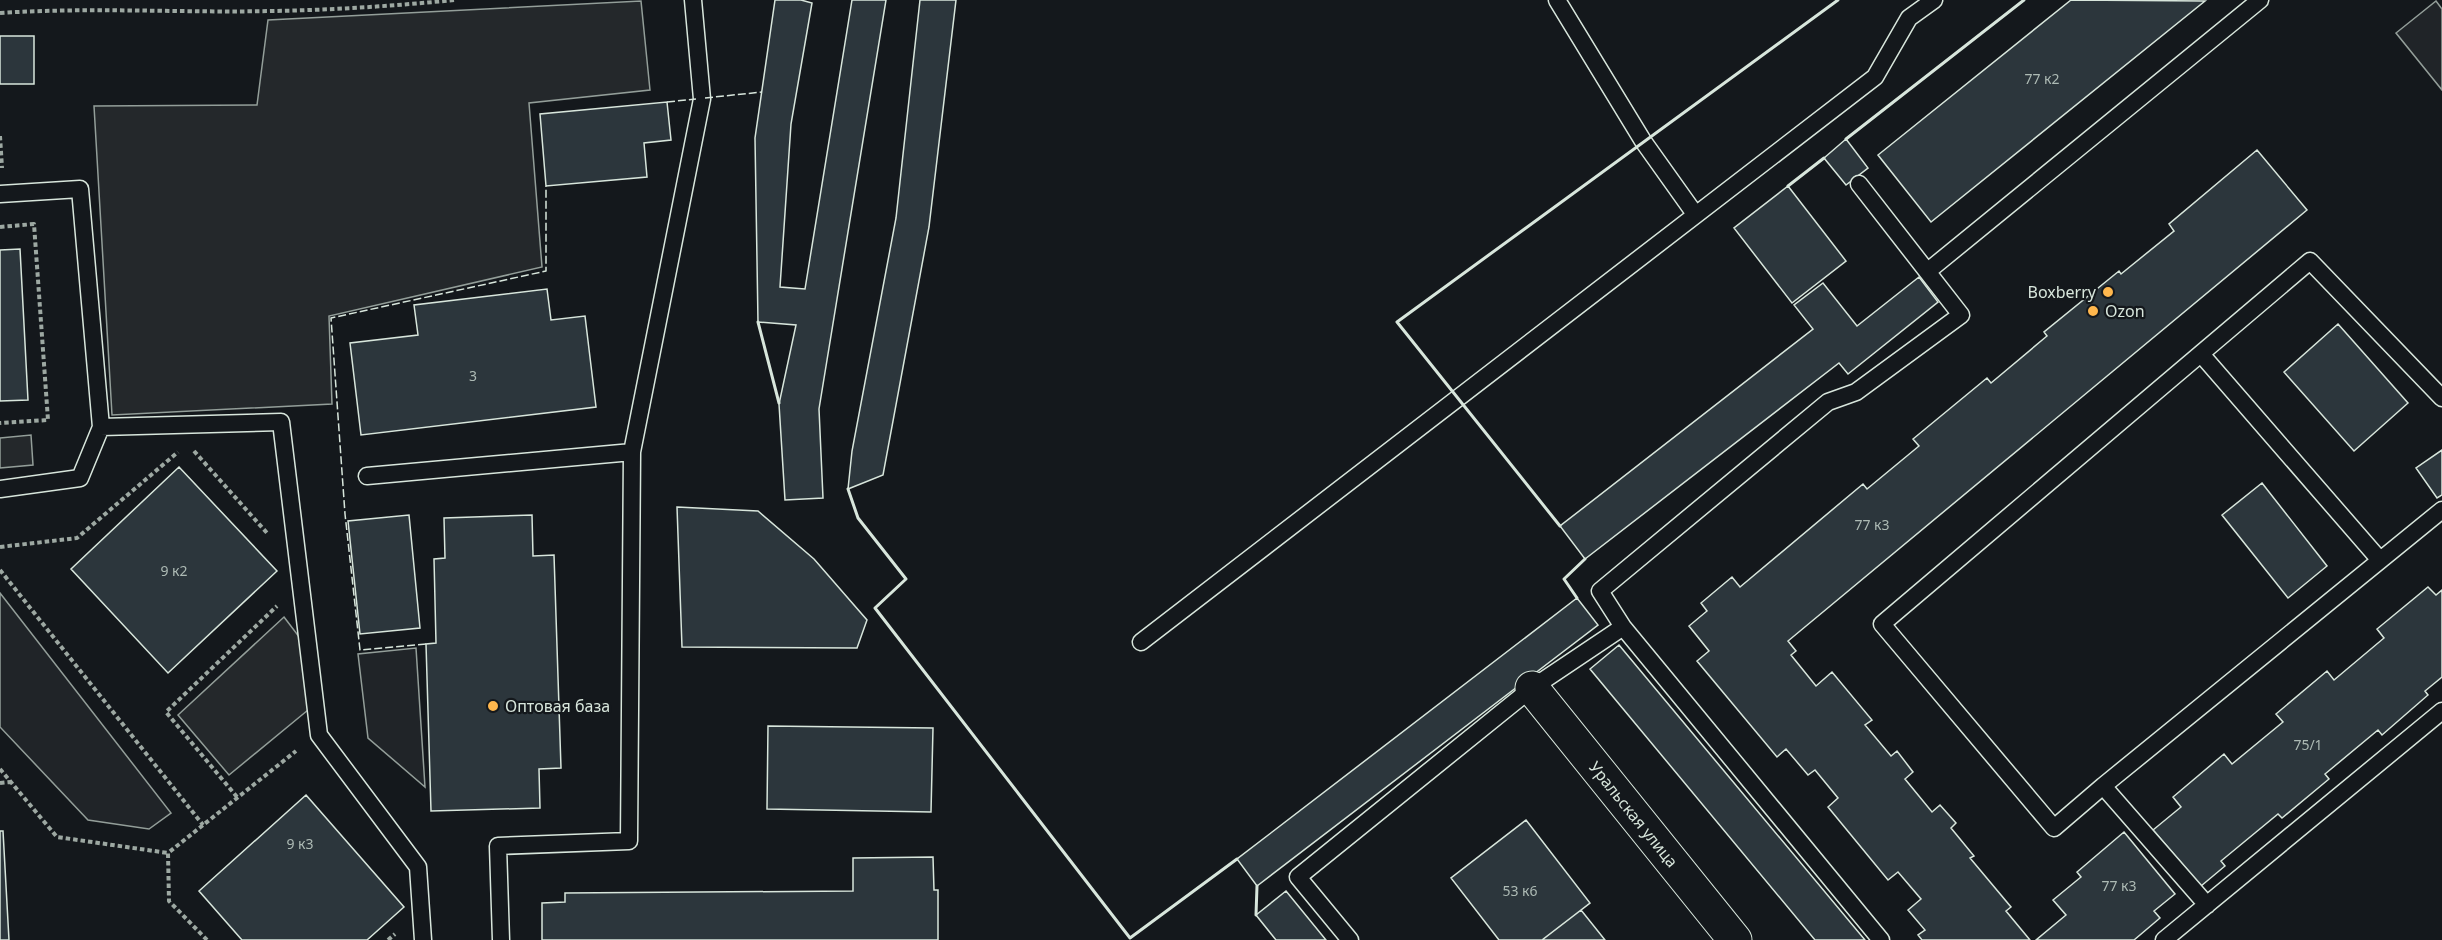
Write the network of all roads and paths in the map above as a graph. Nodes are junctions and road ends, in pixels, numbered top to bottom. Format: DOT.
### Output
graph roads {
  1 [pos="454,0"];
  2 [pos="693,0"];
  3 [pos="1557,0"];
  4 [pos="1935,0"];
  5 [pos="2260,0"];
  6 [pos="0,12"];
  7 [pos="1859,184"];
  8 [pos="0,194"];
  9 [pos="1695,214"];
  10 [pos="0,227"];
  11 [pos="1928,272"];
  12 [pos="2200,354"];
  13 [pos="2442,398"];
  14 [pos="0,423"];
  15 [pos="101,427"];
  16 [pos="188,444"];
  17 [pos="179,451"];
  18 [pos="632,452"];
  19 [pos="367,476"];
  20 [pos="0,489"];
  21 [pos="2442,510"];
  22 [pos="272,538"];
  23 [pos="0,547"];
  24 [pos="2379,559"];
  25 [pos="0,570"];
  26 [pos="284,599"];
  27 [pos="1623,627"];
  28 [pos="1141,642"];
  29 [pos="1532,688"];
  30 [pos="2442,711"];
  31 [pos="299,749"];
  32 [pos="0,769"];
  33 [pos="11,782"];
  34 [pos="0,783"];
  35 [pos="2103,786"];
  36 [pos="237,797"];
  37 [pos="203,825"];
  38 [pos="168,853"];
  39 [pos="2208,904"];
  40 [pos="207,940"];
  41 [pos="423,940"];
  42 [pos="501,940"];
  43 [pos="1350,940"];
  44 [pos="1735,940"];
  45 [pos="1881,940"];
  46 [pos="2164,940"];
  1 -- 6 [label="path"];
  2 -- 18 [label="lane"];
  3 -- 9 [label="lane"];
  4 -- 9 [label="lane"];
  5 -- 11 [label="lane"];
  7 -- 11 [label="lane"];
  8 -- 15 [label="lane"];
  9 -- 28 [label="lane"];
  10 -- 14 [label="path"];
  11 -- 27 [label="lane"];
  12 -- 13 [label="lane"];
  12 -- 24 [label="lane"];
  12 -- 35 [label="lane"];
  15 -- 20 [label="lane"];
  15 -- 41 [label="lane"];
  16 -- 22 [label="path"];
  17 -- 23 [label="path"];
  18 -- 19 [label="lane"];
  18 -- 42 [label="lane"];
  21 -- 24 [label="lane"];
  24 -- 35 [label="lane"];
  25 -- 37 [label="path"];
  26 -- 36 [label="path"];
  27 -- 29 [label="lane"];
  27 -- 45 [label="lane"];
  29 -- 43 [label="lane"];
  29 -- 44 [label="street, Уральская улица"];
  30 -- 39 [label="lane"];
  31 -- 36 [label="path"];
  32 -- 33 [label="path"];
  33 -- 34 [label="path"];
  33 -- 38 [label="path"];
  35 -- 39 [label="lane"];
  36 -- 37 [label="path"];
  37 -- 38 [label="path"];
  38 -- 40 [label="path"];
  39 -- 46 [label="lane"];
}
